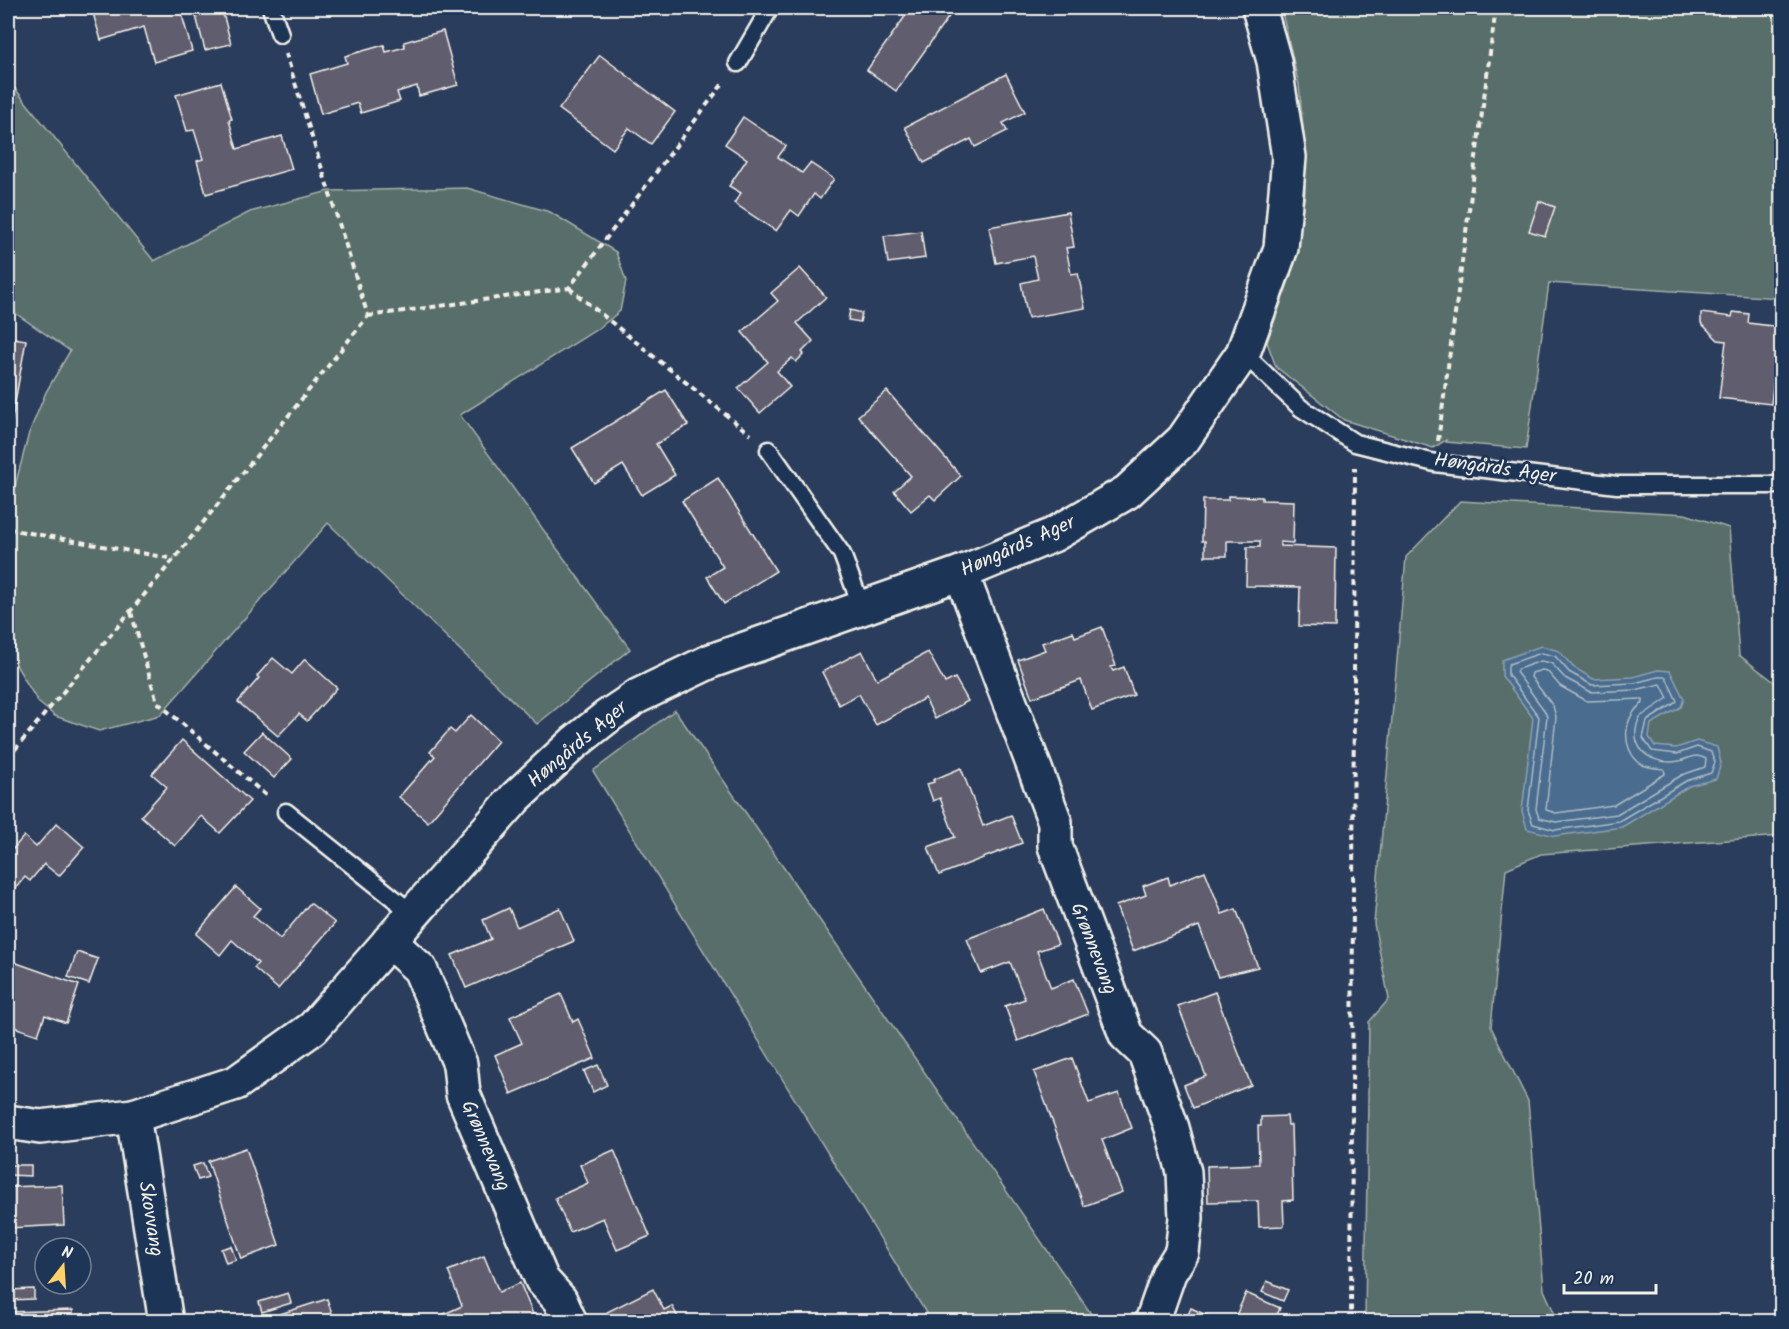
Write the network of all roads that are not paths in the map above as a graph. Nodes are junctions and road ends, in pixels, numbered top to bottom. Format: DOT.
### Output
graph roads {
  1 [pos="271,8"];
  2 [pos="770,8"];
  3 [pos="1259,8"];
  4 [pos="280,34"];
  5 [pos="738,63"];
  6 [pos="1243,353"];
  7 [pos="769,450"];
  8 [pos="1781,484"];
  9 [pos="961,573"];
  10 [pos="862,608"];
  11 [pos="286,812"];
  12 [pos="413,914"];
  13 [pos="389,941"];
  14 [pos="133,1116"];
  15 [pos="8,1122"];
  16 [pos="166,1322"];
  17 [pos="570,1322"];
  18 [pos="1152,1322"];
  1 -- 4 [label="lane"];
  2 -- 5 [label="lane"];
  3 -- 6 [label="street, Høngårds Ager"];
  6 -- 8 [label="lane, Høngårds Ager"];
  6 -- 9 [label="street, Høngårds Ager"];
  7 -- 10 [label="lane"];
  9 -- 10 [label="street, Høngårds Ager"];
  9 -- 18 [label="street, Grønnevang"];
  10 -- 12 [label="street, Høngårds Ager"];
  11 -- 12 [label="lane"];
  12 -- 13 [label="street, Høngårds Ager"];
  13 -- 14 [label="street, Høngårds Ager"];
  13 -- 17 [label="street, Grønnevang"];
  14 -- 15 [label="street, Høngårds Ager"];
  14 -- 16 [label="street, Skovvang"];
}
